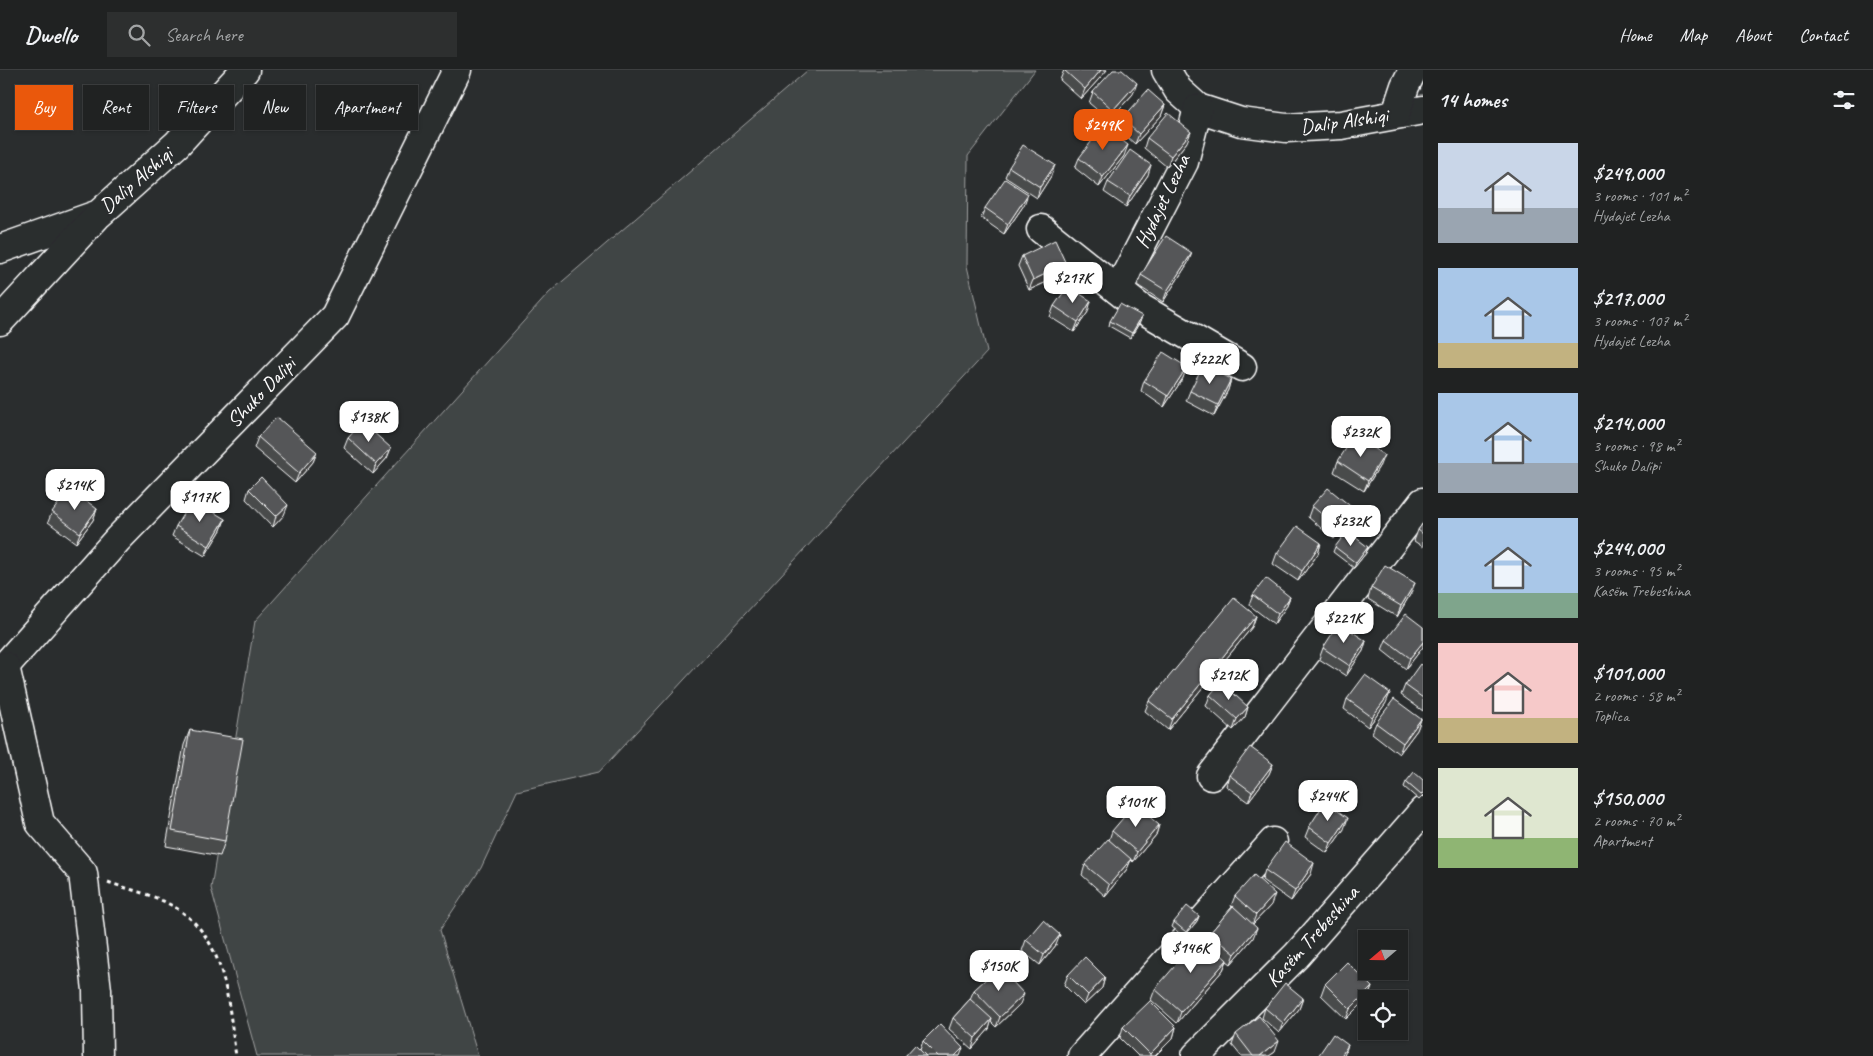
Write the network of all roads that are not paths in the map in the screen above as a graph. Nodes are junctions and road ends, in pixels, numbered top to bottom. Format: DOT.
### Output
graph roads {
  1 [pos="244,70"];
  2 [pos="457,70"];
  3 [pos="1166,70"];
  4 [pos="1413,70"];
  5 [pos="1198,108"];
  6 [pos="1423,110"];
  7 [pos="1396,113"];
  8 [pos="99,214"];
  9 [pos="1041,229"];
  10 [pos="0,248"];
  11 [pos="1118,290"];
  12 [pos="0,321"];
  13 [pos="1242,367"];
  14 [pos="1423,502"];
  15 [pos="2,666"];
  16 [pos="1211,776"];
  17 [pos="1423,811"];
  18 [pos="1273,842"];
  19 [pos="98,1056"];
  20 [pos="1082,1056"];
  21 [pos="1196,1056"];
  1 -- 8 [label="street, Dalip Alshiqi"];
  2 -- 15 [label="street, Shuko Dalipi"];
  3 -- 5 [label="street, Dalip Alshiqi"];
  4 -- 7 [label="street"];
  5 -- 7 [label="street, Dalip Alshiqi"];
  5 -- 11 [label="street, Hydajet Lezha"];
  6 -- 7 [label="street, Dalip Alshiqi"];
  8 -- 10 [label="street, Dalip Alshiqi"];
  8 -- 12 [label="street"];
  9 -- 11 [label="street"];
  11 -- 13 [label="street"];
  14 -- 16 [label="street"];
  15 -- 19 [label="street"];
  17 -- 21 [label="street, Kasëm Trebeshina"];
  18 -- 20 [label="street"];
}
